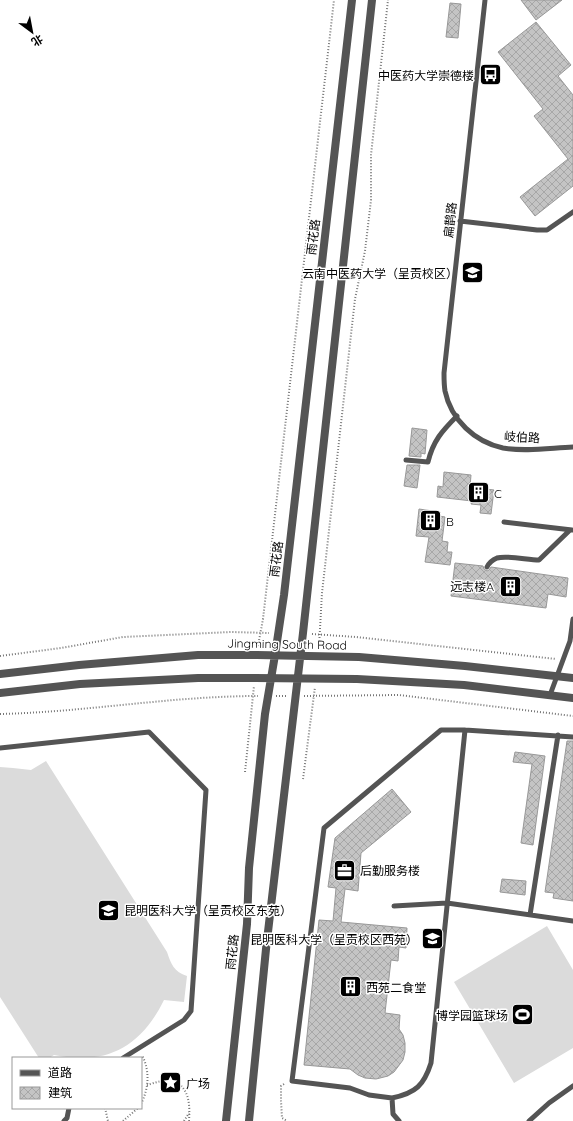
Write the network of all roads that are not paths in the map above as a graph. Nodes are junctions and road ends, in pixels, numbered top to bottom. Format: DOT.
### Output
graph roads {
  1 [pos="352,0"];
  2 [pos="372,0"];
  3 [pos="485,0"];
  4 [pos="573,212"];
  5 [pos="460,221"];
  6 [pos="457,416"];
  7 [pos="472,434"];
  8 [pos="573,447"];
  9 [pos="406,460"];
  10 [pos="504,522"];
  11 [pos="571,530"];
  12 [pos="487,567"];
  13 [pos="573,620"];
  14 [pos="572,633"];
  15 [pos="275,656"];
  16 [pos="300,656"];
  17 [pos="0,674"];
  18 [pos="557,676"];
  19 [pos="271,678"];
  20 [pos="573,678"];
  21 [pos="297,679"];
  22 [pos="0,693"];
  23 [pos="550,695"];
  24 [pos="573,698"];
  25 [pos="465,730"];
  26 [pos="558,735"];
  27 [pos="573,737"];
  28 [pos="0,748"];
  29 [pos="448,903"];
  30 [pos="394,906"];
  31 [pos="530,915"];
  32 [pos="573,921"];
  33 [pos="125,1057"];
  34 [pos="573,1086"];
  35 [pos="392,1098"];
  36 [pos="69,1109"];
  37 [pos="64,1121"];
  38 [pos="226,1121"];
  39 [pos="249,1121"];
  40 [pos="399,1121"];
  41 [pos="529,1121"];
  1 -- 15 [label="street, 雨花路"];
  2 -- 16 [label="street"];
  3 -- 5 [label="lane, 扁鹊路"];
  4 -- 5 [label="lane"];
  5 -- 6 [label="lane, 扁鹊路"];
  6 -- 7 [label="lane, 扁鹊路"];
  6 -- 9 [label="lane"];
  7 -- 8 [label="lane, 岐伯路"];
  10 -- 11 [label="lane"];
  11 -- 12 [label="lane"];
  13 -- 14 [label="lane"];
  14 -- 18 [label="lane"];
  15 -- 16 [label="street, Jingming South Road"];
  15 -- 17 [label="street, Jingming South Road"];
  15 -- 19 [label="street, 雨花路"];
  16 -- 18 [label="street, Jingming South Road"];
  16 -- 21 [label="street"];
  18 -- 20 [label="street, Jingming South Road"];
  18 -- 23 [label="lane"];
  19 -- 21 [label="street"];
  19 -- 22 [label="street"];
  19 -- 38 [label="street, 雨花路"];
  21 -- 23 [label="street"];
  21 -- 39 [label="street"];
  23 -- 24 [label="street"];
  25 -- 26 [label="lane"];
  25 -- 29 [label="lane"];
  25 -- 35 [label="lane"];
  26 -- 27 [label="lane"];
  26 -- 31 [label="lane"];
  28 -- 33 [label="lane"];
  29 -- 30 [label="lane"];
  29 -- 31 [label="lane"];
  29 -- 35 [label="lane"];
  31 -- 32 [label="lane"];
  34 -- 41 [label="lane"];
  35 -- 40 [label="lane"];
  36 -- 37 [label="lane"];
}
